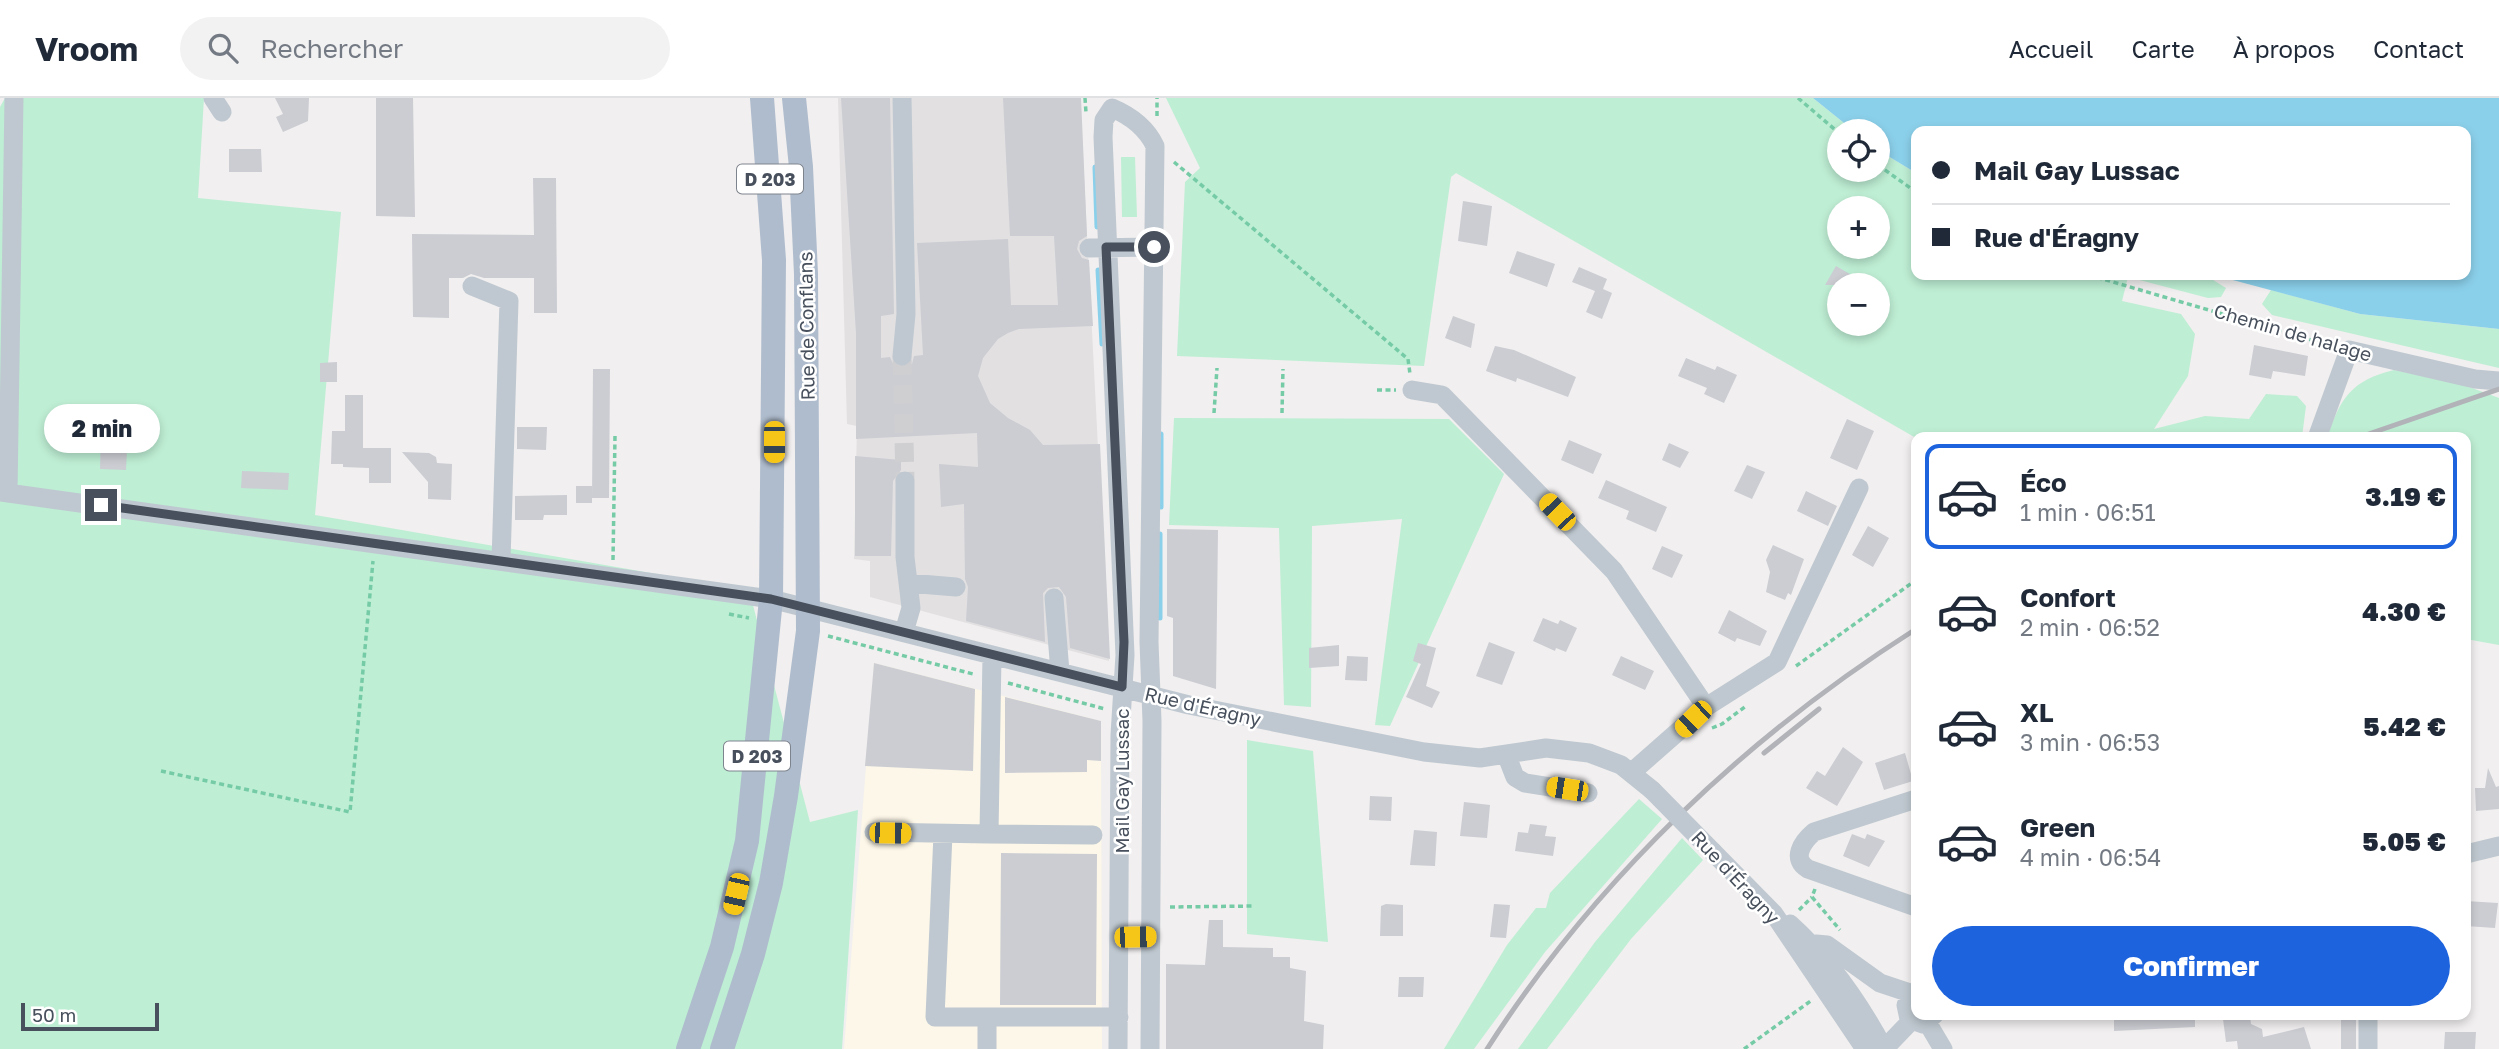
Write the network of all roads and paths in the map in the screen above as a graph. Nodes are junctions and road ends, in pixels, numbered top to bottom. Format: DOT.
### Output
graph roads {
  1 [pos="14,98"];
  2 [pos="762,98"];
  3 [pos="794,98"];
  4 [pos="902,98"];
  5 [pos="1798,98"];
  6 [pos="1108,103"];
  7 [pos="1827,123"];
  8 [pos="1169,158"];
  9 [pos="1890,174"];
  10 [pos="1911,188"];
  11 [pos="1154,247"];
  12 [pos="1097,248"];
  13 [pos="2106,280"];
  14 [pos="472,286"];
  15 [pos="2349,350"];
  16 [pos="902,356"];
  17 [pos="1217,369"];
  18 [pos="1283,369"];
  19 [pos="2499,381"];
  20 [pos="1412,390"];
  21 [pos="1214,413"];
  22 [pos="1282,413"];
  23 [pos="2319,432"];
  24 [pos="615,436"];
  25 [pos="905,481"];
  26 [pos="1859,488"];
  27 [pos="4,493"];
  28 [pos="374,543"];
  29 [pos="501,561"];
  30 [pos="613,577"];
  31 [pos="908,583"];
  32 [pos="1911,584"];
  33 [pos="956,587"];
  34 [pos="1054,598"];
  35 [pos="771,599"];
  36 [pos="809,607"];
  37 [pos="904,632"];
  38 [pos="825,635"];
  39 [pos="992,655"];
  40 [pos="1789,671"];
  41 [pos="1060,672"];
  42 [pos="992,679"];
  43 [pos="1122,687"];
  44 [pos="1150,695"];
  45 [pos="1748,704"];
  46 [pos="1706,706"];
  47 [pos="1109,710"];
  48 [pos="1680,731"];
  49 [pos="1506,754"];
  50 [pos="161,771"];
  51 [pos="1632,772"];
  52 [pos="1588,793"];
  53 [pos="1911,801"];
  54 [pos="874,832"];
  55 [pos="943,834"];
  56 [pos="989,834"];
  57 [pos="1093,835"];
  58 [pos="2499,846"];
  59 [pos="2471,853"];
  60 [pos="1822,874"];
  61 [pos="1812,897"];
  62 [pos="1911,905"];
  63 [pos="1254,906"];
  64 [pos="1164,907"];
  65 [pos="1774,914"];
  66 [pos="1795,914"];
  67 [pos="1843,934"];
  68 [pos="1150,937"];
  69 [pos="1120,938"];
  70 [pos="1811,943"];
  71 [pos="1911,993"];
  72 [pos="1816,997"];
  73 [pos="1911,1000"];
  74 [pos="1838,1009"];
  75 [pos="1911,1016"];
  76 [pos="1119,1017"];
  77 [pos="987,1018"];
  78 [pos="1923,1020"];
  79 [pos="1925,1020"];
  80 [pos="2368,1020"];
  81 [pos="688,1049"];
  82 [pos="722,1049"];
  83 [pos="987,1049"];
  84 [pos="1118,1049"];
  85 [pos="1150,1049"];
  86 [pos="1744,1049"];
  87 [pos="1865,1049"];
  88 [pos="1884,1049"];
  89 [pos="1943,1049"];
  90 [pos="2368,1049"];
  1 -- 27 [label="street"];
  2 -- 35 [label="main road, Rue de Conflans / D 203"];
  3 -- 36 [label="main road, Rue de Conflans / D 203"];
  4 -- 16 [label="street"];
  5 -- 7 [label="path"];
  6 -- 11 [label="street, Mail Gay Lussac"];
  6 -- 12 [label="street, Mail Gay Lussac"];
  8 -- 20 [label="path"];
  9 -- 10 [label="path"];
  11 -- 12 [label="street"];
  11 -- 44 [label="street, Mail Gay Lussac"];
  12 -- 43 [label="street, Mail Gay Lussac"];
  13 -- 15 [label="path, Chemin de halage"];
  14 -- 29 [label="street"];
  15 -- 19 [label="street, Chemin de halage"];
  15 -- 23 [label="street"];
  17 -- 21 [label="path"];
  18 -- 22 [label="path"];
  20 -- 46 [label="street"];
  24 -- 30 [label="path"];
  25 -- 31 [label="street"];
  26 -- 46 [label="street"];
  27 -- 28 [label="street, Rue d'Éragny"];
  28 -- 29 [label="street, Rue d'Éragny"];
  28 -- 50 [label="path"];
  29 -- 30 [label="street, Rue d'Éragny"];
  30 -- 35 [label="street, Rue d'Éragny"];
  31 -- 33 [label="street"];
  31 -- 37 [label="street"];
  32 -- 40 [label="path"];
  34 -- 41 [label="street"];
  35 -- 36 [label="street, Rue d'Éragny"];
  35 -- 81 [label="main road, Rue de Conflans / D 203"];
  36 -- 37 [label="street, Rue d'Éragny"];
  36 -- 82 [label="main road, Rue de Conflans / D 203"];
  37 -- 39 [label="street, Rue d'Éragny"];
  38 -- 42 [label="path"];
  39 -- 41 [label="street, Rue d'Éragny"];
  39 -- 42 [label="street"];
  41 -- 43 [label="street, Rue d'Éragny"];
  42 -- 47 [label="path"];
  42 -- 56 [label="street"];
  43 -- 44 [label="street, Rue d'Éragny"];
  43 -- 69 [label="street, Mail Gay Lussac"];
  44 -- 49 [label="street, Rue d'Éragny"];
  44 -- 68 [label="street, Mail Gay Lussac"];
  45 -- 48 [label="path"];
  46 -- 48 [label="street"];
  48 -- 51 [label="street"];
  49 -- 51 [label="street, Rue d'Éragny"];
  49 -- 52 [label="street"];
  51 -- 65 [label="street, Rue d'Éragny, bridge"];
  53 -- 60 [label="street"];
  54 -- 55 [label="street"];
  55 -- 56 [label="street"];
  55 -- 77 [label="street"];
  56 -- 57 [label="street"];
  58 -- 59 [label="street"];
  60 -- 61 [label="path"];
  60 -- 62 [label="street"];
  61 -- 66 [label="path"];
  61 -- 67 [label="path"];
  63 -- 64 [label="path"];
  65 -- 70 [label="street"];
  65 -- 74 [label="street, Rue d'Éragny"];
  68 -- 69 [label="street"];
  68 -- 85 [label="street, Mail Gay Lussac"];
  69 -- 76 [label="street, Mail Gay Lussac"];
  70 -- 71 [label="street"];
  70 -- 88 [label="street"];
  72 -- 86 [label="path"];
  73 -- 75 [label="street"];
  74 -- 87 [label="street, Rue d'Éragny"];
  74 -- 88 [label="street"];
  76 -- 77 [label="street"];
  76 -- 84 [label="street, Mail Gay Lussac"];
  77 -- 83 [label="street"];
  78 -- 88 [label="street"];
  79 -- 89 [label="street"];
  80 -- 90 [label="street"];
}
